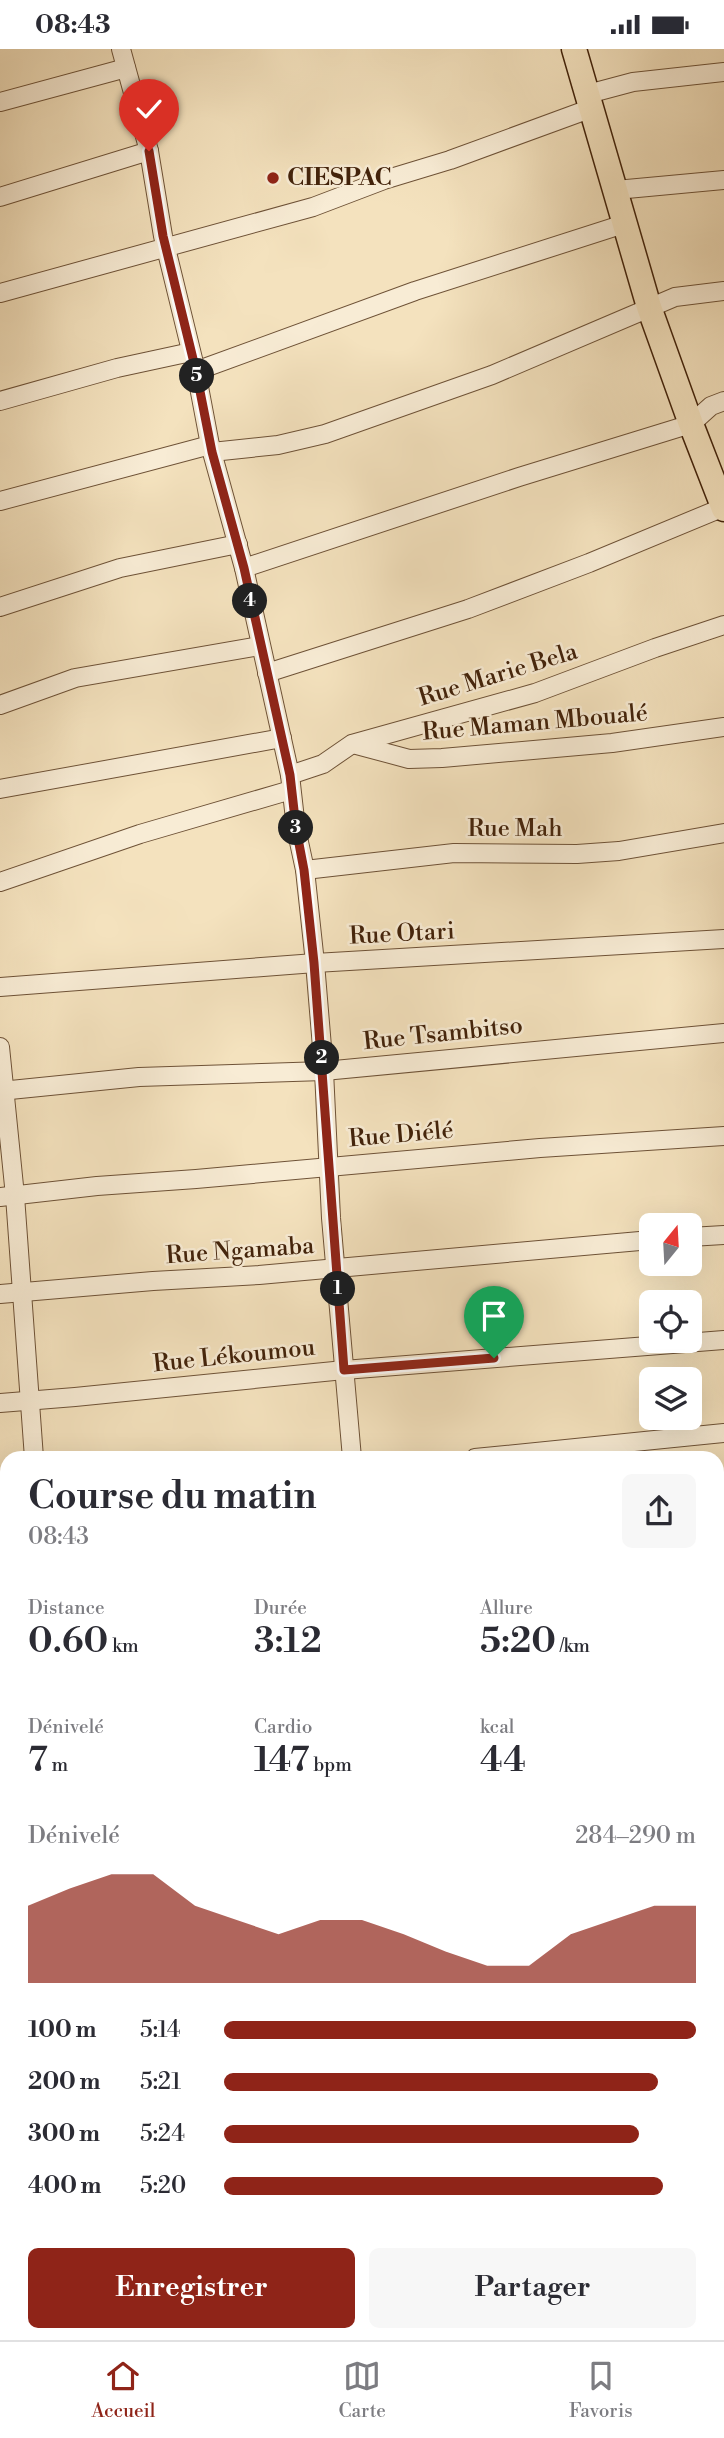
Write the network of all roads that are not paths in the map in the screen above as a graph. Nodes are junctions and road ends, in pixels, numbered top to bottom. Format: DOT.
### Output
graph roads {
  1 [pos="121,49"];
  2 [pos="574,49"];
  3 [pos="125,68"];
  4 [pos="724,72"];
  5 [pos="590,101"];
  6 [pos="0,102"];
  7 [pos="149,151"];
  8 [pos="724,180"];
  9 [pos="617,190"];
  10 [pos="0,197"];
  11 [pos="626,223"];
  12 [pos="166,249"];
  13 [pos="724,291"];
  14 [pos="0,293"];
  15 [pos="649,307"];
  16 [pos="191,352"];
  17 [pos="196,371"];
  18 [pos="0,401"];
  19 [pos="724,401"];
  20 [pos="691,424"];
  21 [pos="211,449"];
  22 [pos="0,501"];
  23 [pos="724,508"];
  24 [pos="238,544"];
  25 [pos="244,568"];
  26 [pos="0,607"];
  27 [pos="724,625"];
  28 [pos="260,646"];
  29 [pos="267,673"];
  30 [pos="0,705"];
  31 [pos="724,727"];
  32 [pos="282,738"];
  33 [pos="352,744"];
  34 [pos="290,783"];
  35 [pos="0,789"];
  36 [pos="724,832"];
  37 [pos="304,870"];
  38 [pos="0,882"];
  39 [pos="724,939"];
  40 [pos="314,963"];
  41 [pos="0,987"];
  42 [pos="724,1033"];
  43 [pos="0,1047"];
  44 [pos="324,1071"];
  45 [pos="2,1091"];
  46 [pos="724,1136"];
  47 [pos="329,1166"];
  48 [pos="8,1196"];
  49 [pos="724,1235"];
  50 [pos="702,1236"];
  51 [pos="639,1241"];
  52 [pos="336,1269"];
  53 [pos="22,1292"];
  54 [pos="0,1294"];
  55 [pos="724,1340"];
  56 [pos="344,1370"];
  57 [pos="30,1401"];
  58 [pos="0,1403"];
  59 [pos="724,1433"];
  60 [pos="34,1451"];
  61 [pos="351,1451"];
  62 [pos="545,1451"];
  1 -- 3 [label="street"];
  2 -- 5 [label="highway"];
  3 -- 6 [label="street"];
  3 -- 7 [label="street"];
  4 -- 5 [label="street"];
  5 -- 9 [label="highway"];
  5 -- 12 [label="street"];
  7 -- 10 [label="street"];
  7 -- 12 [label="street"];
  8 -- 9 [label="street"];
  9 -- 11 [label="highway"];
  11 -- 15 [label="highway"];
  11 -- 17 [label="street"];
  12 -- 14 [label="street"];
  12 -- 16 [label="street"];
  13 -- 15 [label="street"];
  15 -- 20 [label="highway"];
  15 -- 21 [label="street"];
  16 -- 17 [label="street"];
  16 -- 18 [label="street"];
  17 -- 21 [label="street"];
  19 -- 20 [label="street"];
  20 -- 23 [label="highway"];
  20 -- 25 [label="street"];
  21 -- 22 [label="street"];
  21 -- 24 [label="street"];
  23 -- 29 [label="street"];
  24 -- 25 [label="street"];
  24 -- 26 [label="street"];
  25 -- 28 [label="street"];
  27 -- 33 [label="street, Rue Marie Bela"];
  28 -- 29 [label="street"];
  28 -- 30 [label="street"];
  29 -- 32 [label="street"];
  31 -- 33 [label="street, Rue Maman Mboualé"];
  32 -- 34 [label="street"];
  32 -- 35 [label="street"];
  33 -- 34 [label="street, Rue Marie Bela"];
  34 -- 37 [label="street"];
  34 -- 38 [label="street, Rue Marie Bela"];
  36 -- 37 [label="street, Rue Mah"];
  37 -- 40 [label="street"];
  39 -- 40 [label="street, Rue Otari"];
  40 -- 41 [label="street, Rue Otari"];
  40 -- 44 [label="street"];
  42 -- 44 [label="street, Rue Tsambitso"];
  43 -- 45 [label="street"];
  44 -- 45 [label="street, Rue Tsambitso"];
  44 -- 47 [label="street"];
  45 -- 48 [label="street"];
  46 -- 47 [label="street, Rue Diélé"];
  47 -- 48 [label="street, Rue Diélé"];
  47 -- 52 [label="street"];
  48 -- 53 [label="street"];
  49 -- 50 [label="street"];
  51 -- 52 [label="street, Rue Ngamaba"];
  52 -- 53 [label="street, Rue Ngamaba"];
  52 -- 56 [label="street"];
  53 -- 54 [label="street, Rue Ngamaba"];
  53 -- 57 [label="street"];
  55 -- 56 [label="street, Rue Lékoumou"];
  56 -- 57 [label="street, Rue Lékoumou"];
  56 -- 61 [label="street"];
  57 -- 58 [label="street, Rue Lékoumou"];
  57 -- 60 [label="street"];
  59 -- 62 [label="street"];
}
